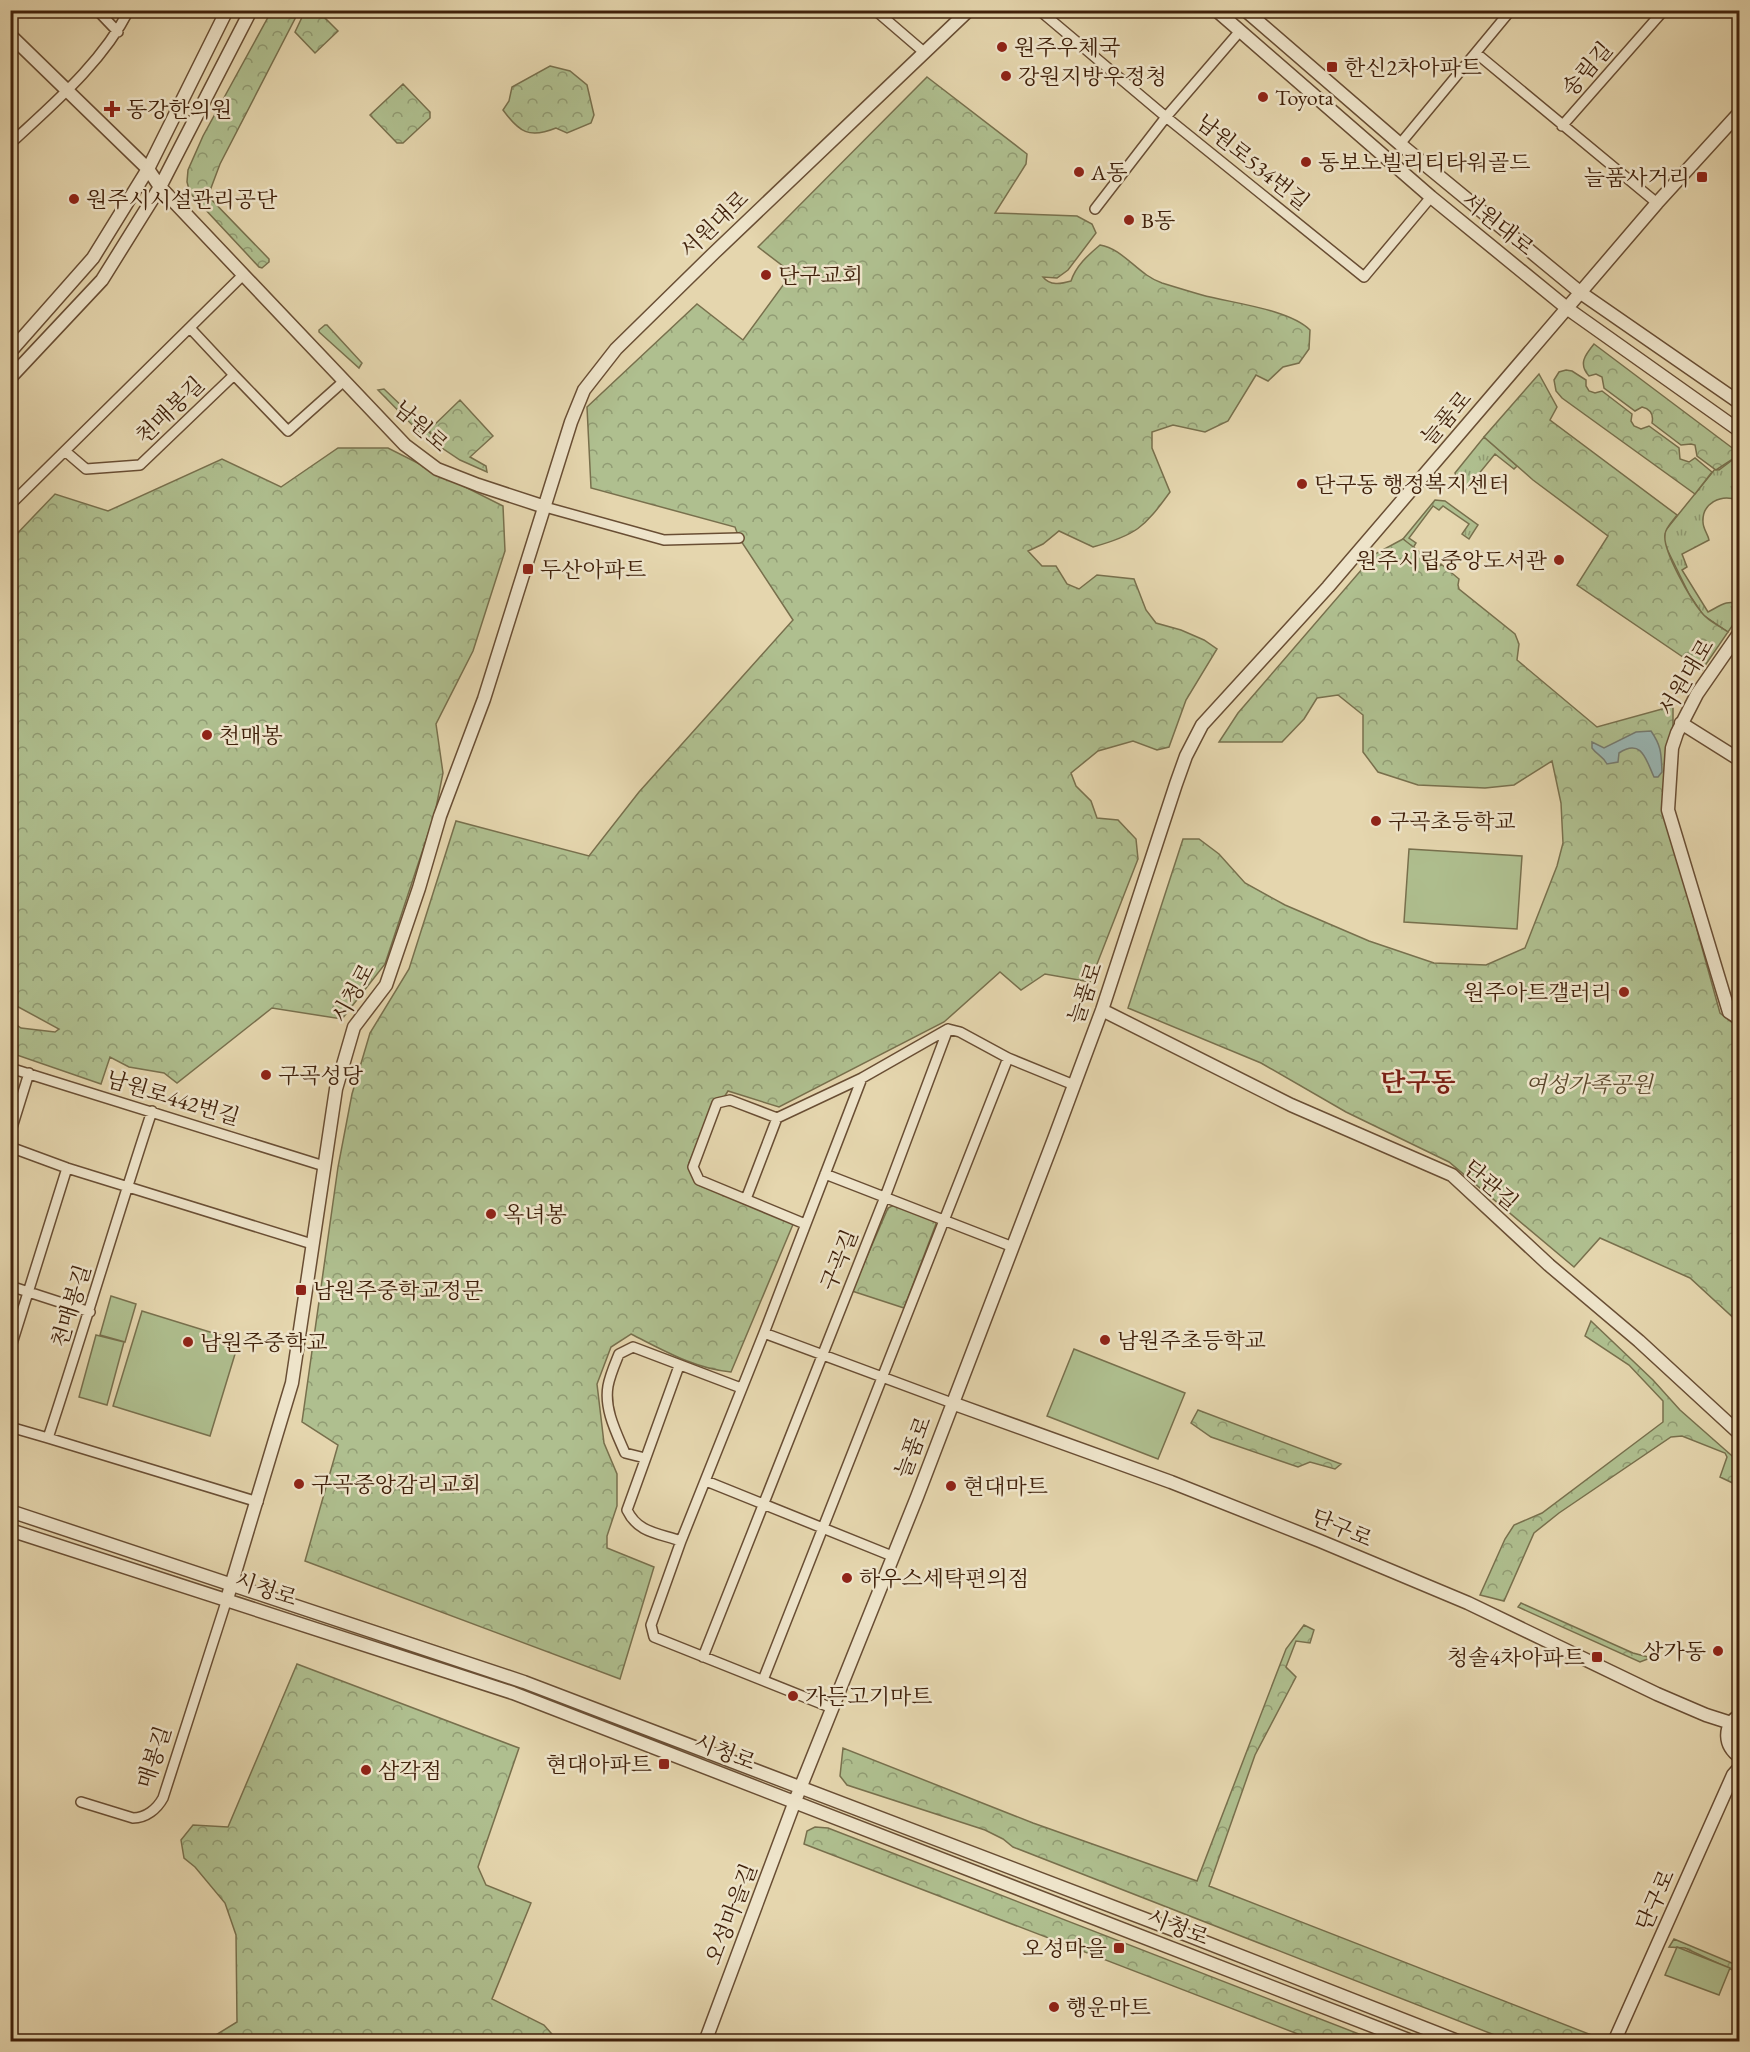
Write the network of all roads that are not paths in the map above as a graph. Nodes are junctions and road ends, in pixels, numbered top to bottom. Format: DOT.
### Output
graph roads {
  1 [pos="97,10"];
  2 [pos="129,10"];
  3 [pos="227,10"];
  4 [pos="251,10"];
  5 [pos="875,10"];
  6 [pos="969,10"];
  7 [pos="1039,10"];
  8 [pos="1216,10"];
  9 [pos="1512,10"];
  10 [pos="1664,10"];
  11 [pos="1251,12"];
  12 [pos="1240,31"];
  13 [pos="118,32"];
  14 [pos="10,35"];
  15 [pos="925,53"];
  16 [pos="1476,53"];
  17 [pos="67,91"];
  18 [pos="1740,112"];
  19 [pos="1166,117"];
  20 [pos="1562,126"];
  21 [pos="10,144"];
  22 [pos="1400,144"];
  23 [pos="148,169"];
  24 [pos="160,187"];
  25 [pos="1431,197"];
  26 [pos="1657,203"];
  27 [pos="1095,209"];
  28 [pos="243,275"];
  29 [pos="1581,293"];
  30 [pos="1568,309"];
  31 [pos="190,328"];
  32 [pos="10,352"];
  33 [pos="234,375"];
  34 [pos="10,378"];
  35 [pos="344,381"];
  36 [pos="1740,403"];
  37 [pos="1740,431"];
  38 [pos="64,451"];
  39 [pos="10,505"];
  40 [pos="545,507"];
  41 [pos="739,538"];
  42 [pos="1740,632"];
  43 [pos="1681,723"];
  44 [pos="1740,760"];
  45 [pos="1102,1010"];
  46 [pos="1740,1019"];
  47 [pos="948,1029"];
  48 [pos="1008,1058"];
  49 [pos="10,1068"];
  50 [pos="29,1073"];
  51 [pos="862,1078"];
  52 [pos="1074,1085"];
  53 [pos="152,1111"];
  54 [pos="777,1118"];
  55 [pos="10,1134"];
  56 [pos="10,1147"];
  57 [pos="324,1166"];
  58 [pos="67,1167"];
  59 [pos="825,1174"];
  60 [pos="128,1186"];
  61 [pos="885,1197"];
  62 [pos="746,1199"];
  63 [pos="944,1220"];
  64 [pos="805,1224"];
  65 [pos="312,1244"];
  66 [pos="1013,1247"];
  67 [pos="10,1286"];
  68 [pos="29,1292"];
  69 [pos="90,1312"];
  70 [pos="764,1333"];
  71 [pos="10,1350"];
  72 [pos="822,1355"];
  73 [pos="680,1366"];
  74 [pos="883,1378"];
  75 [pos="741,1388"];
  76 [pos="952,1403"];
  77 [pos="10,1427"];
  78 [pos="1740,1434"];
  79 [pos="48,1438"];
  80 [pos="645,1458"];
  81 [pos="705,1481"];
  82 [pos="258,1502"];
  83 [pos="764,1505"];
  84 [pos="10,1510"];
  85 [pos="822,1528"];
  86 [pos="10,1530"];
  87 [pos="681,1541"];
  88 [pos="892,1556"];
  89 [pos="232,1583"];
  90 [pos="227,1599"];
  91 [pos="704,1657"];
  92 [pos="763,1680"];
  93 [pos="832,1708"];
  94 [pos="1706,1715"];
  95 [pos="1735,1719"];
  96 [pos="1727,1738"];
  97 [pos="1736,1755"];
  98 [pos="1736,1771"];
  99 [pos="800,1789"];
  100 [pos="795,1801"];
  101 [pos="81,1802"];
  102 [pos="705,2042"];
  103 [pos="1414,2042"];
  104 [pos="1460,2042"];
  105 [pos="1614,2042"];
  1 -- 13 [label="street"];
  2 -- 13 [label="street"];
  3 -- 23 [label="street"];
  4 -- 24 [label="street"];
  5 -- 15 [label="street"];
  6 -- 15 [label="street, 서원대로"];
  7 -- 19 [label="street, 남원로534번길"];
  8 -- 12 [label="street, 서원대로"];
  9 -- 16 [label="street"];
  10 -- 20 [label="street, 송림길"];
  11 -- 12 [label="street"];
  11 -- 22 [label="street, 서원대로"];
  12 -- 19 [label="street"];
  12 -- 25 [label="street, 서원대로"];
  13 -- 17 [label="street"];
  14 -- 17 [label="street, 남원로"];
  15 -- 40 [label="street, 서원대로"];
  16 -- 20 [label="street, 송림길"];
  16 -- 22 [label="street"];
  17 -- 21 [label="street"];
  17 -- 23 [label="street, 남원로"];
  18 -- 26 [label="street"];
  19 -- 25 [label="street, 남원로534번길"];
  19 -- 27 [label="street"];
  20 -- 26 [label="street, 송림길"];
  22 -- 29 [label="street, 서원대로"];
  23 -- 24 [label="street, 남원로"];
  23 -- 32 [label="street"];
  24 -- 28 [label="street, 남원로"];
  24 -- 34 [label="street"];
  25 -- 30 [label="street, 서원대로"];
  26 -- 29 [label="street"];
  28 -- 31 [label="street, 천매봉길"];
  28 -- 35 [label="street, 남원로"];
  29 -- 30 [label="street, 늘품로"];
  29 -- 36 [label="street, 서원대로"];
  30 -- 37 [label="street, 서원대로"];
  30 -- 45 [label="street, 늘품로"];
  31 -- 33 [label="street, 천매봉길"];
  31 -- 38 [label="street, 천매봉길"];
  33 -- 35 [label="street, 천매봉길"];
  33 -- 38 [label="street, 천매봉길"];
  35 -- 40 [label="street, 남원로"];
  38 -- 39 [label="street, 천매봉길"];
  40 -- 41 [label="street, 남원로"];
  40 -- 57 [label="street, 시청로"];
  42 -- 43 [label="street, 서원대로"];
  43 -- 44 [label="street"];
  43 -- 46 [label="street, 서원대로"];
  45 -- 52 [label="street, 늘품로"];
  45 -- 78 [label="street, 단관길"];
  47 -- 48 [label="street"];
  47 -- 51 [label="street"];
  47 -- 61 [label="street, 구곡길"];
  48 -- 52 [label="street"];
  48 -- 63 [label="street"];
  49 -- 50 [label="street, 남원로442번길"];
  50 -- 53 [label="street, 남원로442번길"];
  50 -- 55 [label="street"];
  51 -- 54 [label="street"];
  51 -- 59 [label="street, 구곡길"];
  52 -- 66 [label="street, 늘품로"];
  53 -- 57 [label="street, 남원로442번길"];
  53 -- 60 [label="street, 천매봉길"];
  54 -- 62 [label="street"];
  54 -- 62 [label="street, 구곡길"];
  56 -- 58 [label="street"];
  57 -- 65 [label="street, 시청로"];
  58 -- 60 [label="street"];
  58 -- 68 [label="street, 천매봉길"];
  59 -- 61 [label="street"];
  59 -- 64 [label="street, 구곡길"];
  60 -- 65 [label="street"];
  60 -- 69 [label="street, 천매봉길"];
  61 -- 63 [label="street"];
  61 -- 72 [label="street, 구곡길"];
  62 -- 64 [label="street, 구곡길"];
  63 -- 66 [label="street"];
  63 -- 74 [label="street"];
  64 -- 70 [label="street, 구곡길"];
  65 -- 82 [label="street, 시청로"];
  66 -- 76 [label="street, 늘품로"];
  67 -- 68 [label="street"];
  68 -- 69 [label="street"];
  68 -- 71 [label="street, 천매봉길"];
  69 -- 79 [label="street, 천매봉길"];
  70 -- 72 [label="street"];
  70 -- 75 [label="street, 구곡길"];
  72 -- 74 [label="street"];
  72 -- 83 [label="street, 구곡길"];
  73 -- 75 [label="street"];
  73 -- 80 [label="street"];
  73 -- 80 [label="street"];
  74 -- 76 [label="street"];
  74 -- 85 [label="street"];
  75 -- 81 [label="street, 구곡길"];
  76 -- 88 [label="street, 늘품로"];
  76 -- 94 [label="street, 단구로"];
  77 -- 79 [label="street"];
  79 -- 82 [label="street"];
  80 -- 87 [label="street"];
  81 -- 83 [label="street"];
  81 -- 87 [label="street, 구곡길"];
  82 -- 89 [label="street, 시청로"];
  83 -- 85 [label="street"];
  83 -- 91 [label="street, 구곡길"];
  84 -- 89 [label="street, 시청로"];
  85 -- 88 [label="street"];
  85 -- 92 [label="street"];
  86 -- 90 [label="street, 시청로"];
  87 -- 91 [label="street, 구곡길"];
  88 -- 93 [label="street, 늘품로"];
  89 -- 90 [label="street"];
  89 -- 99 [label="street, 시청로"];
  90 -- 100 [label="street, 시청로"];
  90 -- 101 [label="street, 매봉길"];
  91 -- 92 [label="street, 구곡길"];
  92 -- 93 [label="street, 구곡길"];
  93 -- 99 [label="street, 늘품로"];
  94 -- 95 [label="street, 단구로"];
  94 -- 96 [label="street"];
  95 -- 96 [label="street"];
  96 -- 97 [label="street"];
  97 -- 98 [label="street"];
  98 -- 105 [label="street, 단구로"];
  99 -- 100 [label="street, 오성마을길"];
  99 -- 104 [label="street, 시청로"];
  100 -- 102 [label="street, 오성마을길"];
  100 -- 103 [label="street, 시청로"];
}
